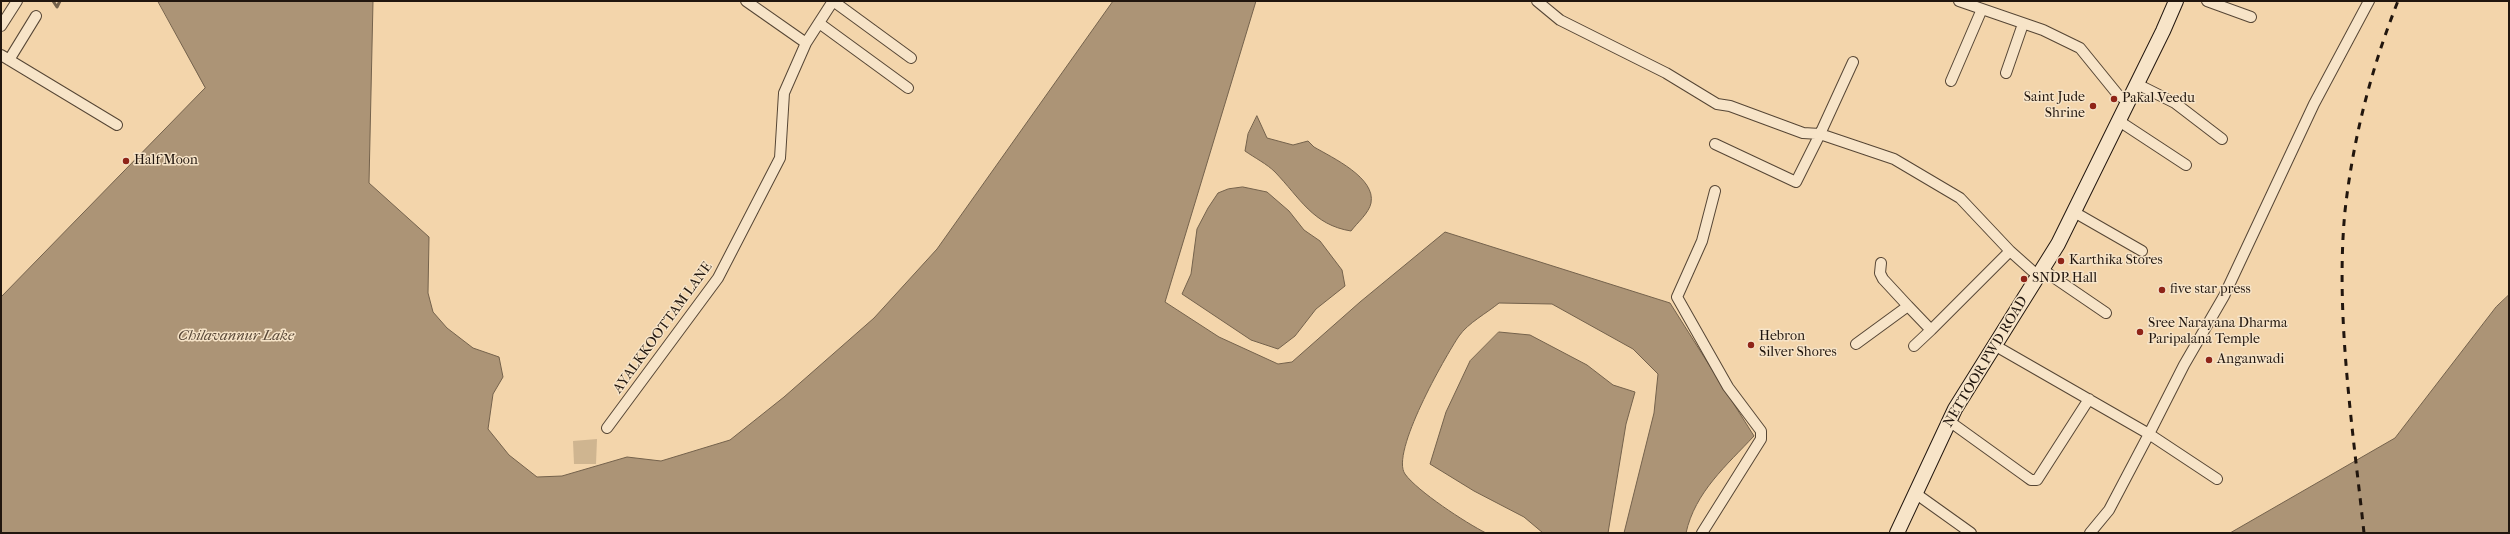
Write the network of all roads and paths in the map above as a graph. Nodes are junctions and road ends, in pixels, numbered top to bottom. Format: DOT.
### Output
graph roads {
  1 [pos="17,1"];
  2 [pos="746,1"];
  3 [pos="833,1"];
  4 [pos="1537,1"];
  5 [pos="1959,1"];
  6 [pos="2176,1"];
  7 [pos="2207,1"];
  8 [pos="2369,1"];
  9 [pos="1982,9"];
  10 [pos="36,16"];
  11 [pos="2251,17"];
  12 [pos="819,23"];
  13 [pos="2023,24"];
  14 [pos="1,26"];
  15 [pos="806,43"];
  16 [pos="5,57"];
  17 [pos="911,58"];
  18 [pos="1853,62"];
  19 [pos="2006,73"];
  20 [pos="1951,81"];
  21 [pos="2137,84"];
  22 [pos="908,88"];
  23 [pos="2129,101"];
  24 [pos="2119,121"];
  25 [pos="117,125"];
  26 [pos="1820,134"];
  27 [pos="2222,140"];
  28 [pos="1715,144"];
  29 [pos="2186,164"];
  30 [pos="1715,191"];
  31 [pos="2074,212"];
  32 [pos="2010,250"];
  33 [pos="2142,251"];
  34 [pos="1881,263"];
  35 [pos="2040,273"];
  36 [pos="1908,306"];
  37 [pos="2106,313"];
  38 [pos="1931,330"];
  39 [pos="1856,344"];
  40 [pos="1994,345"];
  41 [pos="1914,346"];
  42 [pos="2089,399"];
  43 [pos="1949,421"];
  44 [pos="607,428"];
  45 [pos="2149,434"];
  46 [pos="2217,479"];
  47 [pos="1915,493"];
  48 [pos="1702,533"];
  49 [pos="1897,533"];
  50 [pos="1970,533"];
  51 [pos="2090,533"];
  1 -- 14 [label="street"];
  2 -- 15 [label="street"];
  3 -- 12 [label="street, AYALKKOOTTAM LANE"];
  3 -- 17 [label="street"];
  4 -- 26 [label="street"];
  5 -- 9 [label="street"];
  6 -- 21 [label="street, NETTOOR PWD ROAD"];
  7 -- 11 [label="street"];
  8 -- 45 [label="street"];
  9 -- 13 [label="street"];
  9 -- 20 [label="street"];
  10 -- 16 [label="street"];
  12 -- 15 [label="street, AYALKKOOTTAM LANE"];
  12 -- 22 [label="street"];
  13 -- 19 [label="street"];
  13 -- 23 [label="street"];
  15 -- 44 [label="street, AYALKKOOTTAM LANE"];
  16 -- 25 [label="street"];
  18 -- 26 [label="street"];
  21 -- 23 [label="street, NETTOOR PWD ROAD"];
  21 -- 27 [label="street"];
  23 -- 24 [label="street, NETTOOR PWD ROAD"];
  24 -- 29 [label="street"];
  24 -- 31 [label="street, NETTOOR PWD ROAD"];
  26 -- 28 [label="street"];
  26 -- 32 [label="street"];
  30 -- 48 [label="street"];
  31 -- 33 [label="street"];
  31 -- 35 [label="street, NETTOOR PWD ROAD"];
  32 -- 35 [label="street"];
  32 -- 38 [label="street"];
  34 -- 36 [label="street"];
  35 -- 37 [label="street"];
  35 -- 40 [label="street, NETTOOR PWD ROAD"];
  36 -- 38 [label="street"];
  36 -- 39 [label="street"];
  38 -- 41 [label="street"];
  40 -- 42 [label="street"];
  40 -- 43 [label="street, NETTOOR PWD ROAD"];
  42 -- 43 [label="street"];
  42 -- 45 [label="street"];
  43 -- 47 [label="street, NETTOOR PWD ROAD"];
  45 -- 46 [label="street"];
  45 -- 51 [label="street"];
  47 -- 49 [label="street, NETTOOR PWD ROAD"];
  47 -- 50 [label="street"];
}
